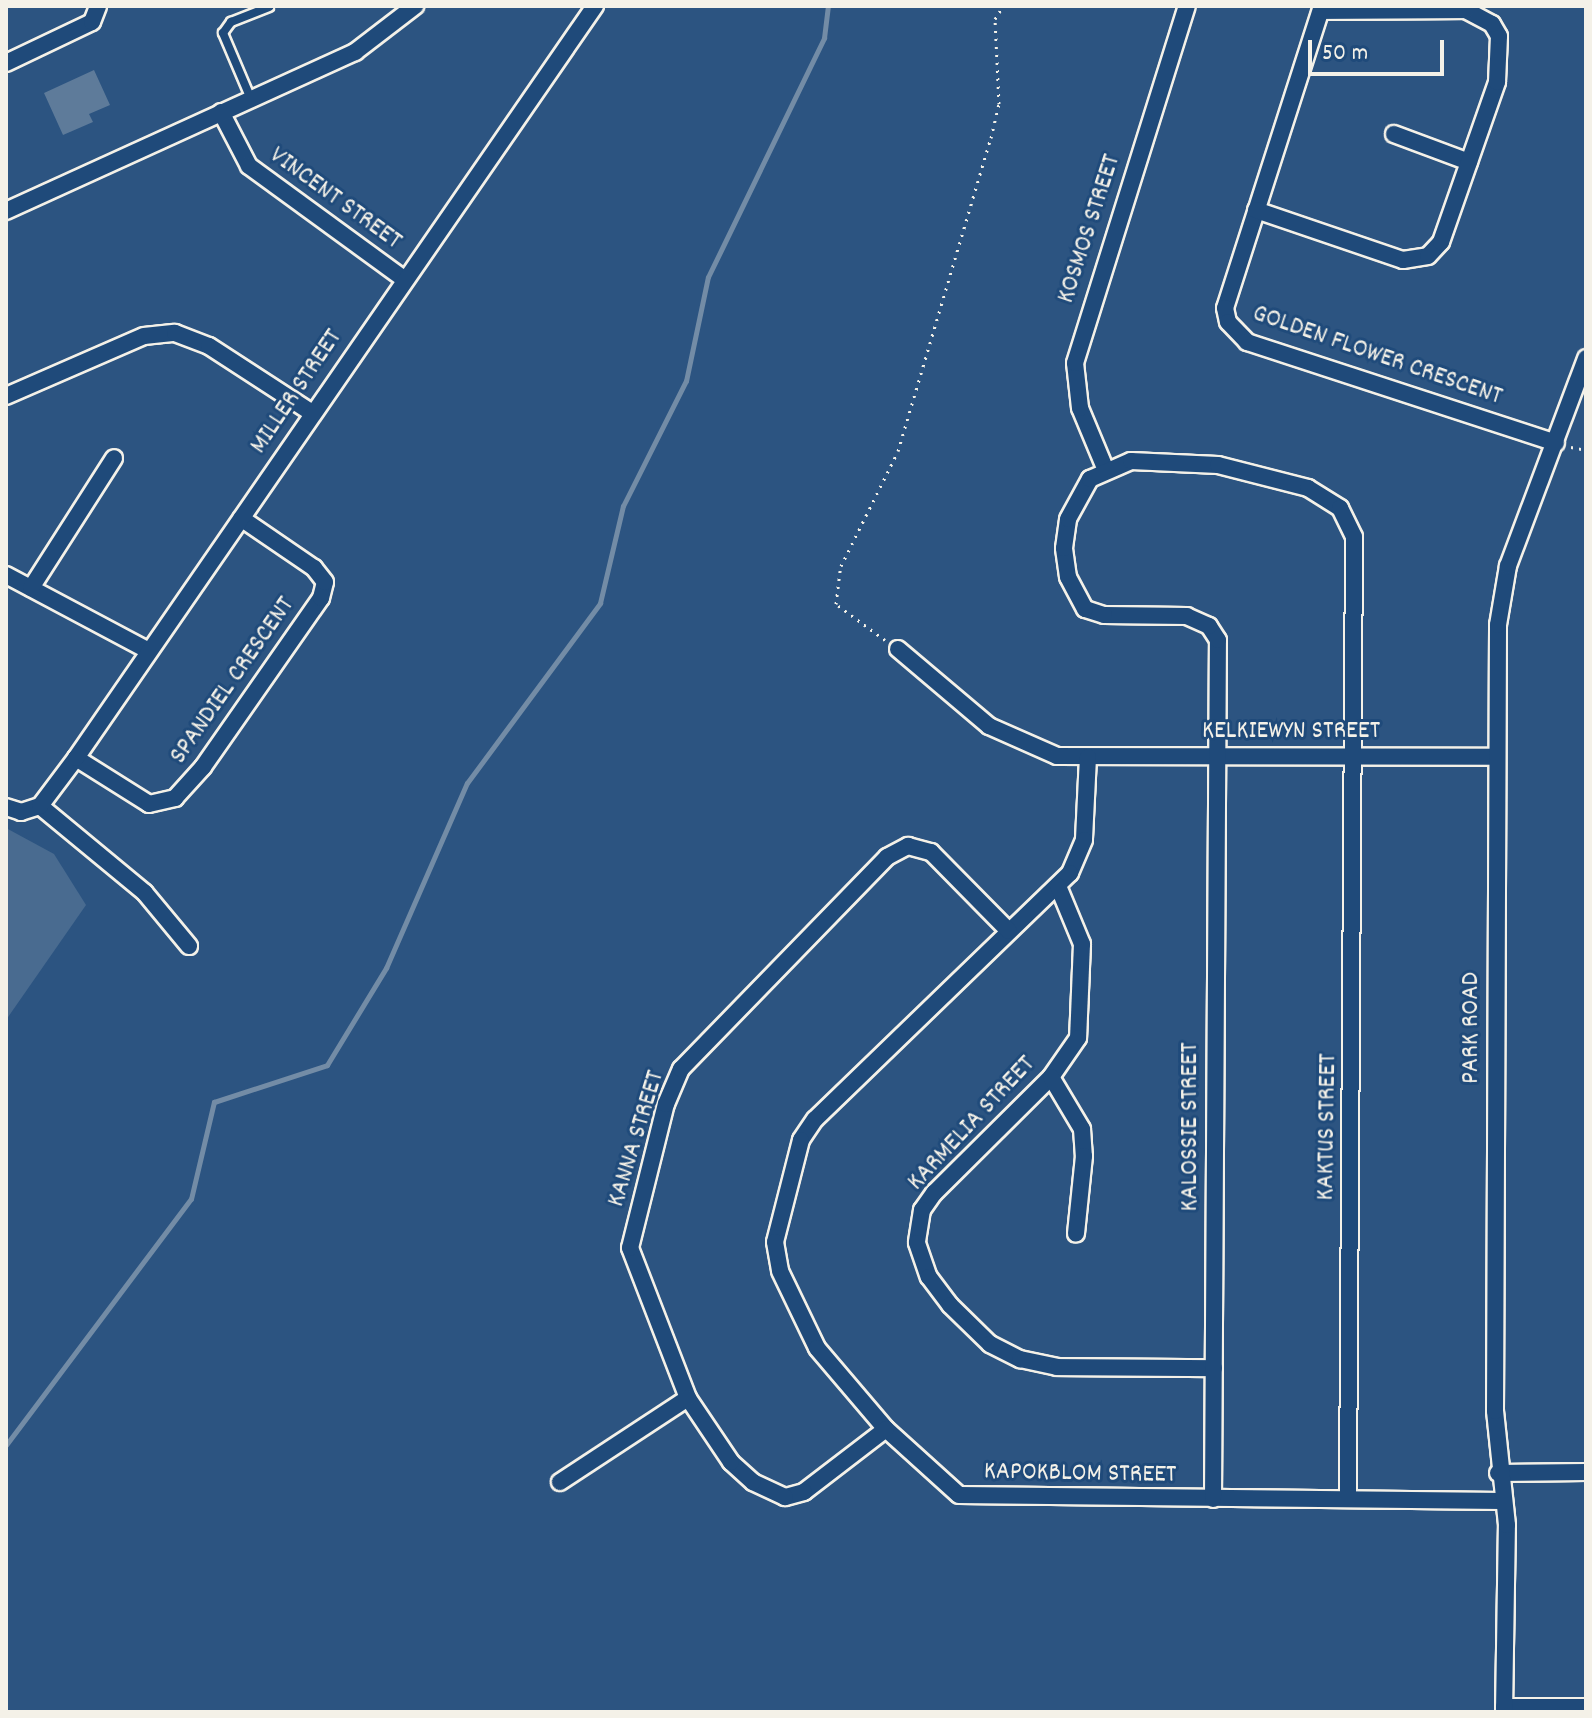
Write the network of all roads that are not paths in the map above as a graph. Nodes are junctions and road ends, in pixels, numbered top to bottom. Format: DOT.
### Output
graph roads {
  1 [pos="98,6"];
  2 [pos="415,6"];
  3 [pos="595,6"];
  4 [pos="1187,6"];
  5 [pos="269,7"];
  6 [pos="1322,9"];
  7 [pos="6,63"];
  8 [pos="251,99"];
  9 [pos="221,112"];
  10 [pos="1394,134"];
  11 [pos="1469,162"];
  12 [pos="1256,210"];
  13 [pos="6,211"];
  14 [pos="404,279"];
  15 [pos="1586,358"];
  16 [pos="6,396"];
  17 [pos="312,413"];
  18 [pos="1556,443"];
  19 [pos="114,458"];
  20 [pos="1105,468"];
  21 [pos="241,518"];
  22 [pos="6,575"];
  23 [pos="31,588"];
  24 [pos="898,649"];
  25 [pos="149,651"];
  26 [pos="1218,756"];
  27 [pos="1088,757"];
  28 [pos="1355,757"];
  29 [pos="1495,757"];
  30 [pos="76,758"];
  31 [pos="40,806"];
  32 [pos="6,807"];
  33 [pos="1058,886"];
  34 [pos="1009,931"];
  35 [pos="189,946"];
  36 [pos="1051,1077"];
  37 [pos="1076,1234"];
  38 [pos="1214,1368"];
  39 [pos="688,1398"];
  40 [pos="886,1429"];
  41 [pos="1586,1472"];
  42 [pos="1498,1473"];
  43 [pos="560,1482"];
  44 [pos="1213,1499"];
  45 [pos="1348,1499"];
  46 [pos="1502,1501"];
  47 [pos="1586,1707"];
  48 [pos="1504,1709"];
  1 -- 7 [label="street"];
  2 -- 8 [label="street"];
  3 -- 14 [label="street, MILLER STREET"];
  4 -- 20 [label="street, KOSMOS STREET"];
  5 -- 8 [label="lane"];
  6 -- 11 [label="street"];
  6 -- 12 [label="street, GOLDEN FLOWER CRESCENT"];
  8 -- 9 [label="street"];
  9 -- 13 [label="street"];
  9 -- 14 [label="street, VINCENT STREET"];
  10 -- 11 [label="street"];
  11 -- 12 [label="street"];
  12 -- 18 [label="street, GOLDEN FLOWER CRESCENT"];
  14 -- 17 [label="street, MILLER STREET"];
  15 -- 18 [label="street, PARK ROAD"];
  16 -- 17 [label="street"];
  17 -- 21 [label="street, MILLER STREET"];
  18 -- 29 [label="street, PARK ROAD"];
  19 -- 23 [label="street"];
  20 -- 26 [label="street, KALOSSIE STREET"];
  20 -- 28 [label="street, KAKTUS STREET"];
  21 -- 25 [label="street, MILLER STREET"];
  21 -- 30 [label="street, SPANDIEL CRESCENT"];
  22 -- 23 [label="street"];
  23 -- 25 [label="street"];
  24 -- 27 [label="street, KELKIEWYN STREET"];
  25 -- 30 [label="street, MILLER STREET"];
  26 -- 27 [label="street, KELKIEWYN STREET"];
  26 -- 28 [label="street, KELKIEWYN STREET"];
  26 -- 38 [label="street, KALOSSIE STREET"];
  27 -- 33 [label="street, KAPOKBLOM STREET"];
  28 -- 29 [label="street, KELKIEWYN STREET"];
  28 -- 45 [label="street, KAKTUS STREET"];
  29 -- 42 [label="street, PARK ROAD"];
  30 -- 31 [label="street, MILLER STREET"];
  31 -- 32 [label="street"];
  31 -- 35 [label="street"];
  33 -- 34 [label="street, KAPOKBLOM STREET"];
  33 -- 36 [label="street, KARMELIA STREET"];
  34 -- 39 [label="street, KANNA STREET"];
  34 -- 40 [label="street, KAPOKBLOM STREET"];
  36 -- 37 [label="street"];
  36 -- 38 [label="street, KARMELIA STREET"];
  38 -- 44 [label="street, KALOSSIE STREET"];
  39 -- 40 [label="street, KANNA STREET"];
  39 -- 43 [label="street"];
  40 -- 44 [label="street, KAPOKBLOM STREET"];
  41 -- 42 [label="street"];
  42 -- 46 [label="street, PARK ROAD"];
  44 -- 45 [label="street, KAPOKBLOM STREET"];
  45 -- 46 [label="street, KAPOKBLOM STREET"];
  46 -- 48 [label="street, PARK ROAD"];
  47 -- 48 [label="street"];
}
